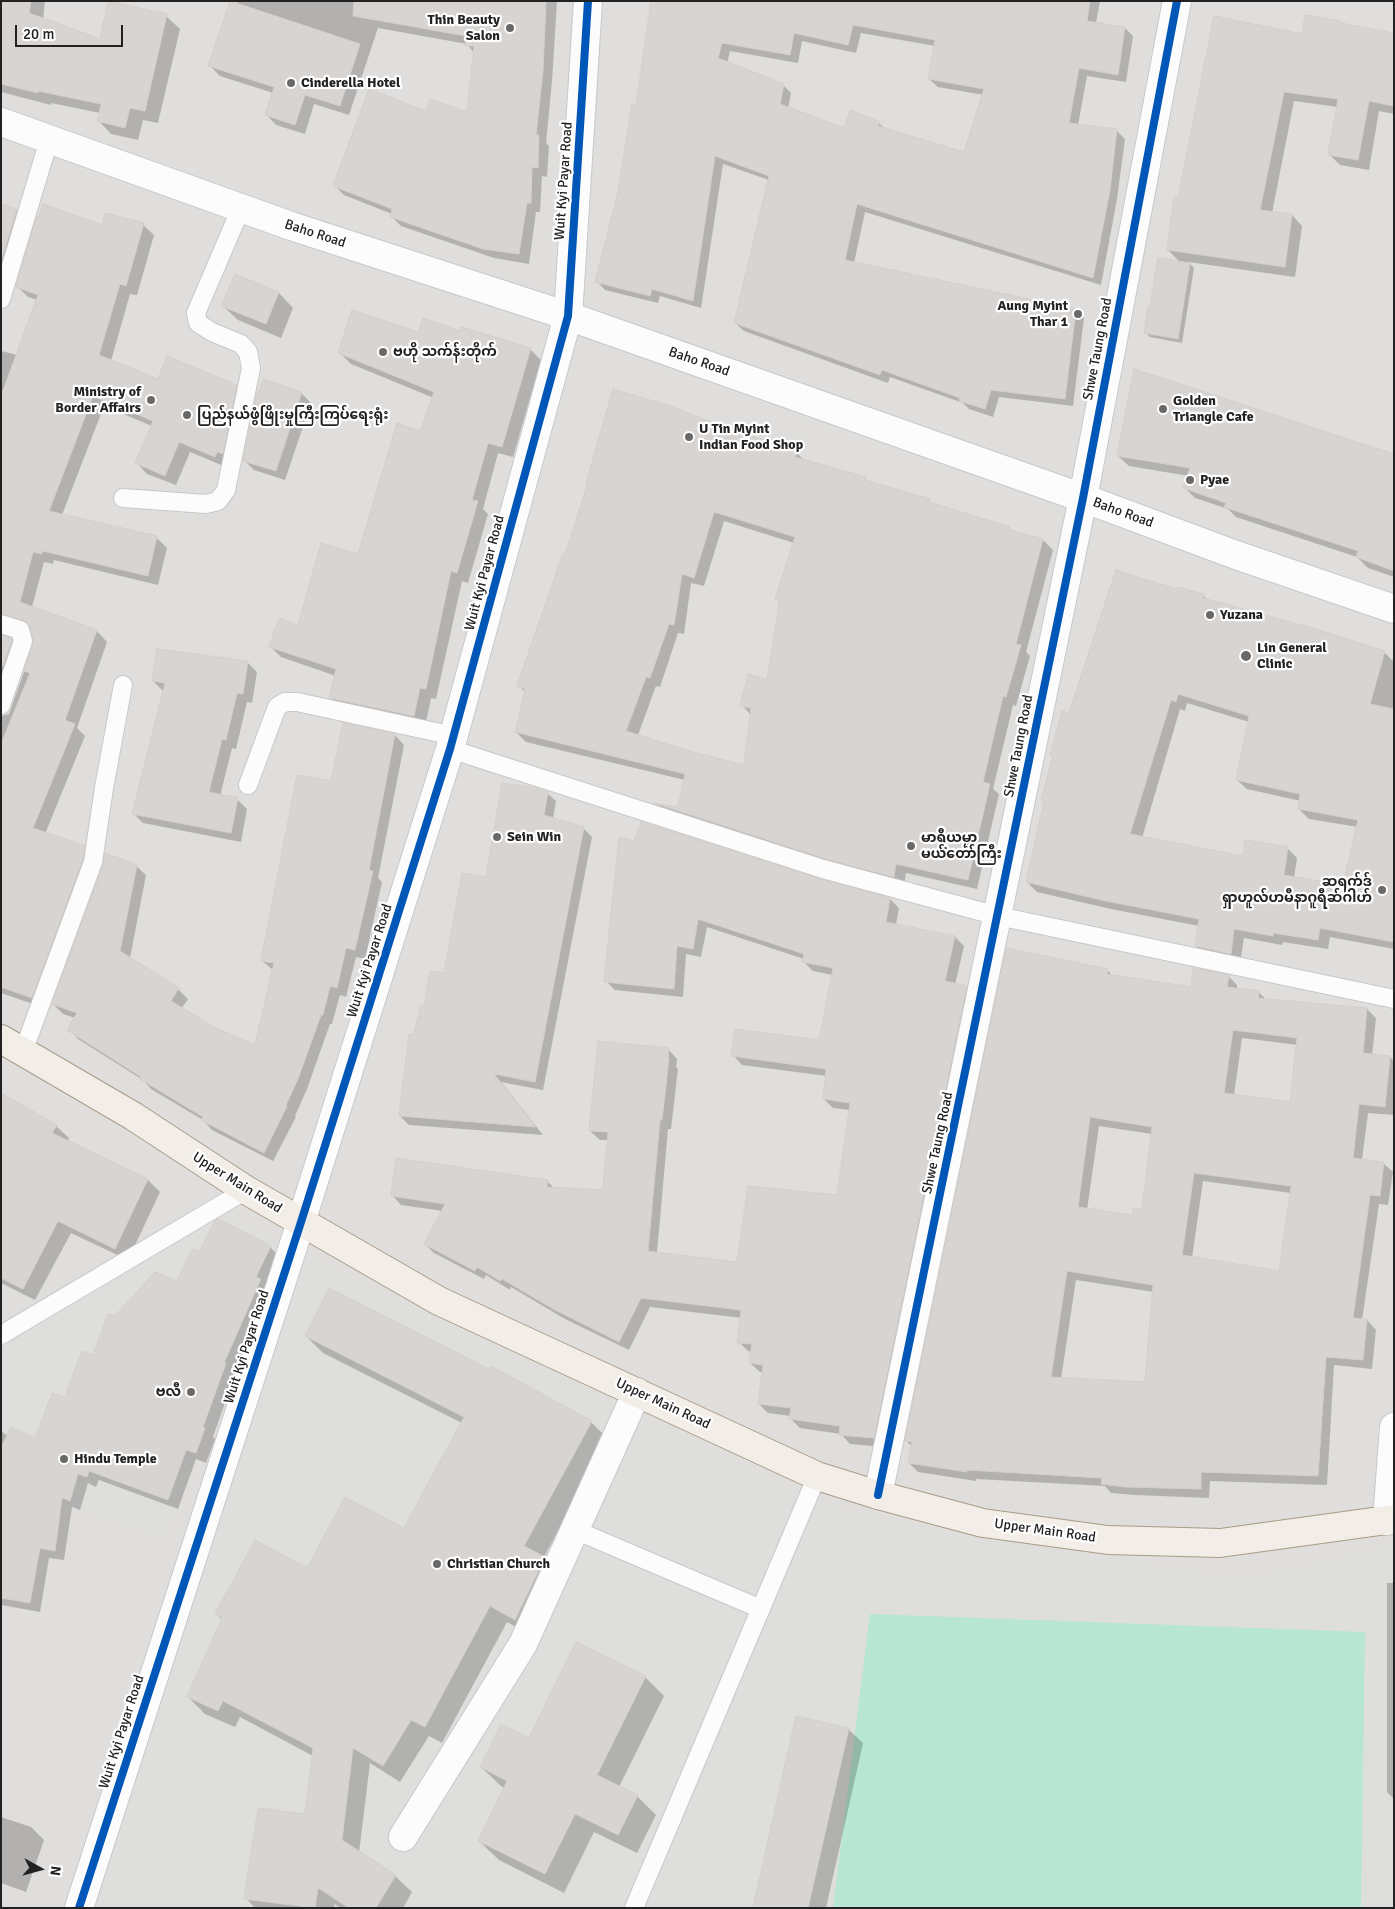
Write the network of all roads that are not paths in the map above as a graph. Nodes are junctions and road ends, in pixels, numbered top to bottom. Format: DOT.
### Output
graph roads {
  1 [pos="588,1"];
  2 [pos="1177,1"];
  3 [pos="1,122"];
  4 [pos="49,140"];
  5 [pos="241,208"];
  6 [pos="1,299"];
  7 [pos="568,316"];
  8 [pos="123,498"];
  9 [pos="1082,498"];
  10 [pos="1394,609"];
  11 [pos="1,624"];
  12 [pos="123,685"];
  13 [pos="1,705"];
  14 [pos="452,742"];
  15 [pos="248,785"];
  16 [pos="998,916"];
  17 [pos="1394,999"];
  18 [pos="12,1045"];
  19 [pos="246,1190"];
  20 [pos="301,1222"];
  21 [pos="1,1335"];
  22 [pos="638,1392"];
  23 [pos="1394,1426"];
  24 [pos="817,1476"];
  25 [pos="878,1495"];
  26 [pos="1390,1520"];
  27 [pos="574,1530"];
  28 [pos="761,1608"];
  29 [pos="403,1837"];
  30 [pos="79,1908"];
  31 [pos="634,1908"];
  1 -- 7 [label="street, Wuit Kyi Payar Road"];
  2 -- 9 [label="street, Shwe Taung Road"];
  3 -- 4 [label="street, Baho Road"];
  4 -- 5 [label="street, Baho Road"];
  4 -- 6 [label="lane"];
  5 -- 7 [label="street, Baho Road"];
  5 -- 8 [label="lane"];
  7 -- 9 [label="street, Baho Road"];
  7 -- 14 [label="street, Wuit Kyi Payar Road"];
  9 -- 10 [label="street, Baho Road"];
  9 -- 16 [label="street, Shwe Taung Road"];
  11 -- 13 [label="lane"];
  12 -- 18 [label="lane"];
  14 -- 15 [label="lane"];
  14 -- 16 [label="lane"];
  14 -- 20 [label="street, Wuit Kyi Payar Road"];
  16 -- 17 [label="lane"];
  16 -- 25 [label="street, Shwe Taung Road"];
  18 -- 19 [label="main road, Upper Main Road"];
  19 -- 20 [label="main road, Upper Main Road"];
  19 -- 21 [label="lane"];
  20 -- 22 [label="main road, Upper Main Road"];
  20 -- 30 [label="street, Wuit Kyi Payar Road"];
  22 -- 24 [label="main road, Upper Main Road"];
  22 -- 27 [label="street"];
  23 -- 26 [label="street"];
  24 -- 25 [label="main road, Upper Main Road"];
  24 -- 28 [label="lane"];
  25 -- 26 [label="main road, Upper Main Road"];
  27 -- 28 [label="lane"];
  27 -- 29 [label="street"];
  28 -- 31 [label="lane"];
}
